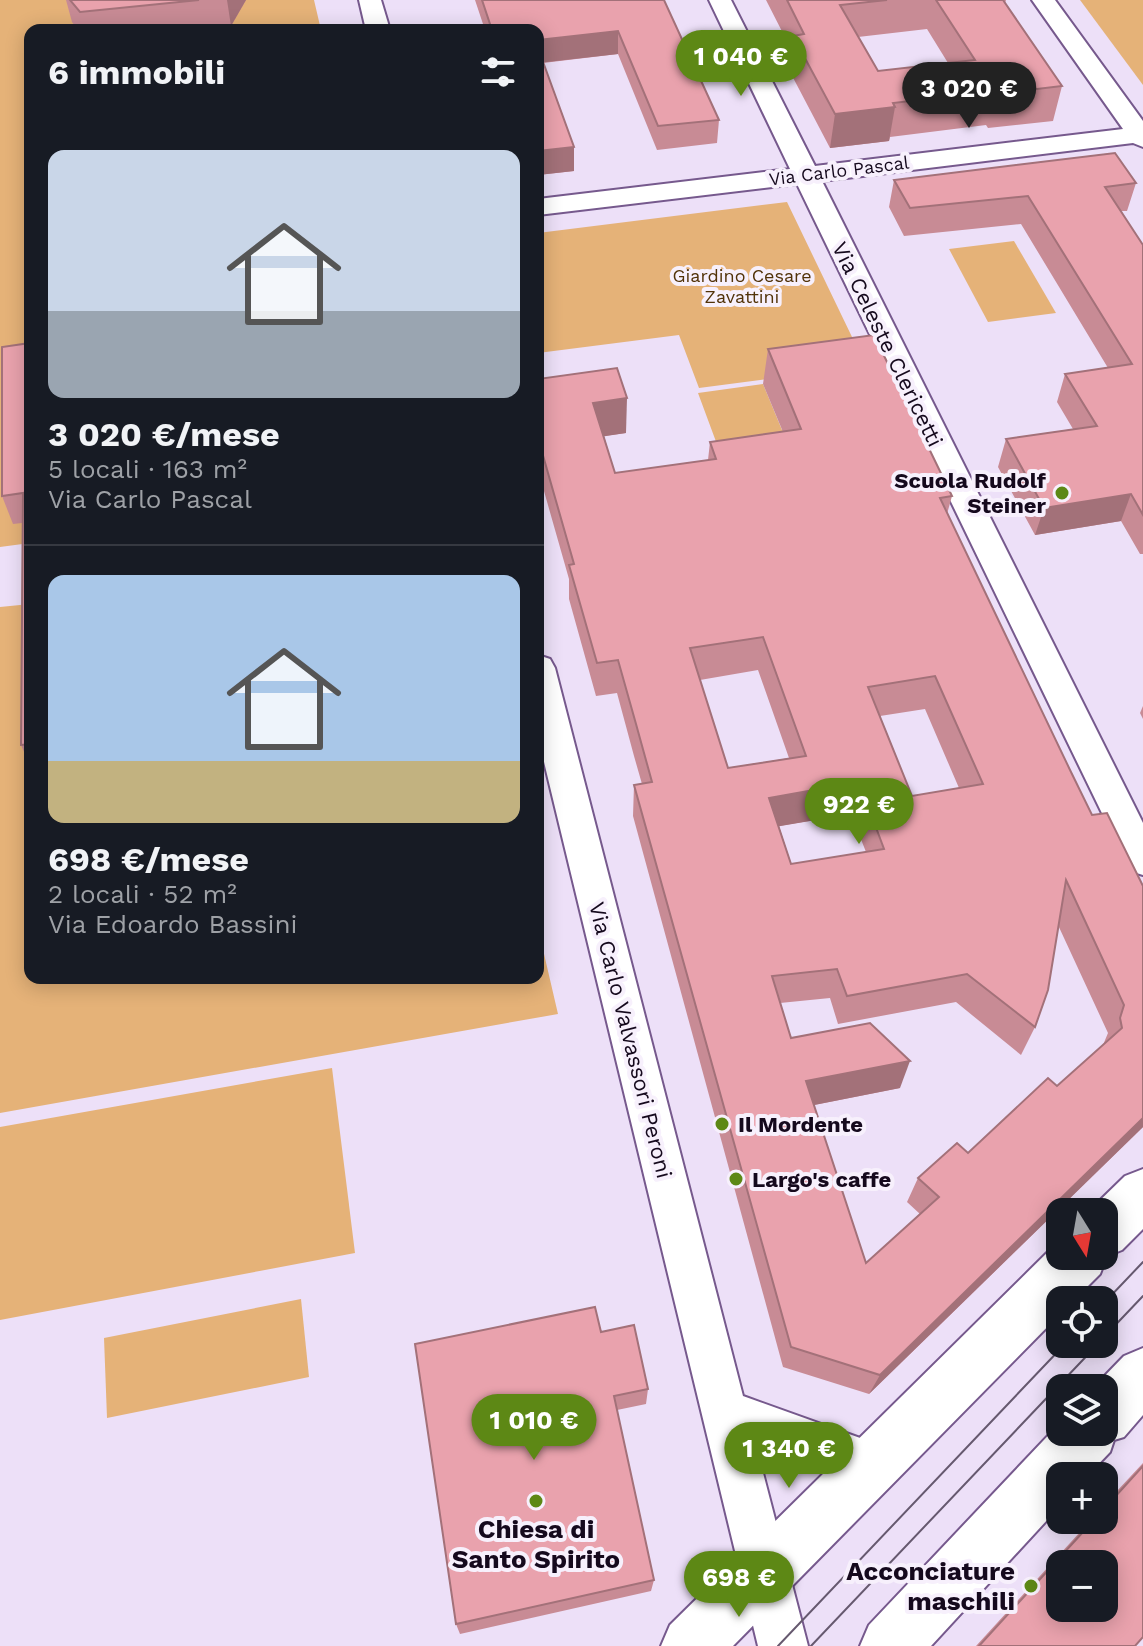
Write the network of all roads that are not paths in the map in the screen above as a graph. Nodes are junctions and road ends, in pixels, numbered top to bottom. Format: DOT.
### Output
graph roads {
  1 [pos="370,0"];
  2 [pos="720,0"];
  3 [pos="1043,0"];
  4 [pos="376,24"];
  5 [pos="1142,137"];
  6 [pos="805,175"];
  7 [pos="544,206"];
  8 [pos="544,692"];
  9 [pos="1143,860"];
  10 [pos="1143,1193"];
  11 [pos="1118,1218"];
  12 [pos="1067,1270"];
  13 [pos="725,1412"];
  14 [pos="1077,1446"];
  15 [pos="872,1464"];
  16 [pos="765,1574"];
  17 [pos="691,1646"];
  18 [pos="783,1646"];
  19 [pos="890,1646"];
  1 -- 4 [label="street"];
  2 -- 6 [label="street, Via Celeste Clericetti"];
  3 -- 5 [label="street"];
  5 -- 6 [label="street, Via Carlo Pascal"];
  6 -- 7 [label="street, Via Carlo Pascal"];
  6 -- 9 [label="street, Via Celeste Clericetti"];
  8 -- 13 [label="street, Via Carlo Valvassori Peroni"];
  10 -- 11 [label="street"];
  12 -- 15 [label="street"];
  13 -- 15 [label="street"];
  13 -- 16 [label="street, Via Carlo Valvassori Peroni"];
  14 -- 19 [label="street"];
  15 -- 16 [label="street"];
  16 -- 17 [label="street"];
  16 -- 18 [label="street, Via Carlo Valvassori Peroni"];
}
